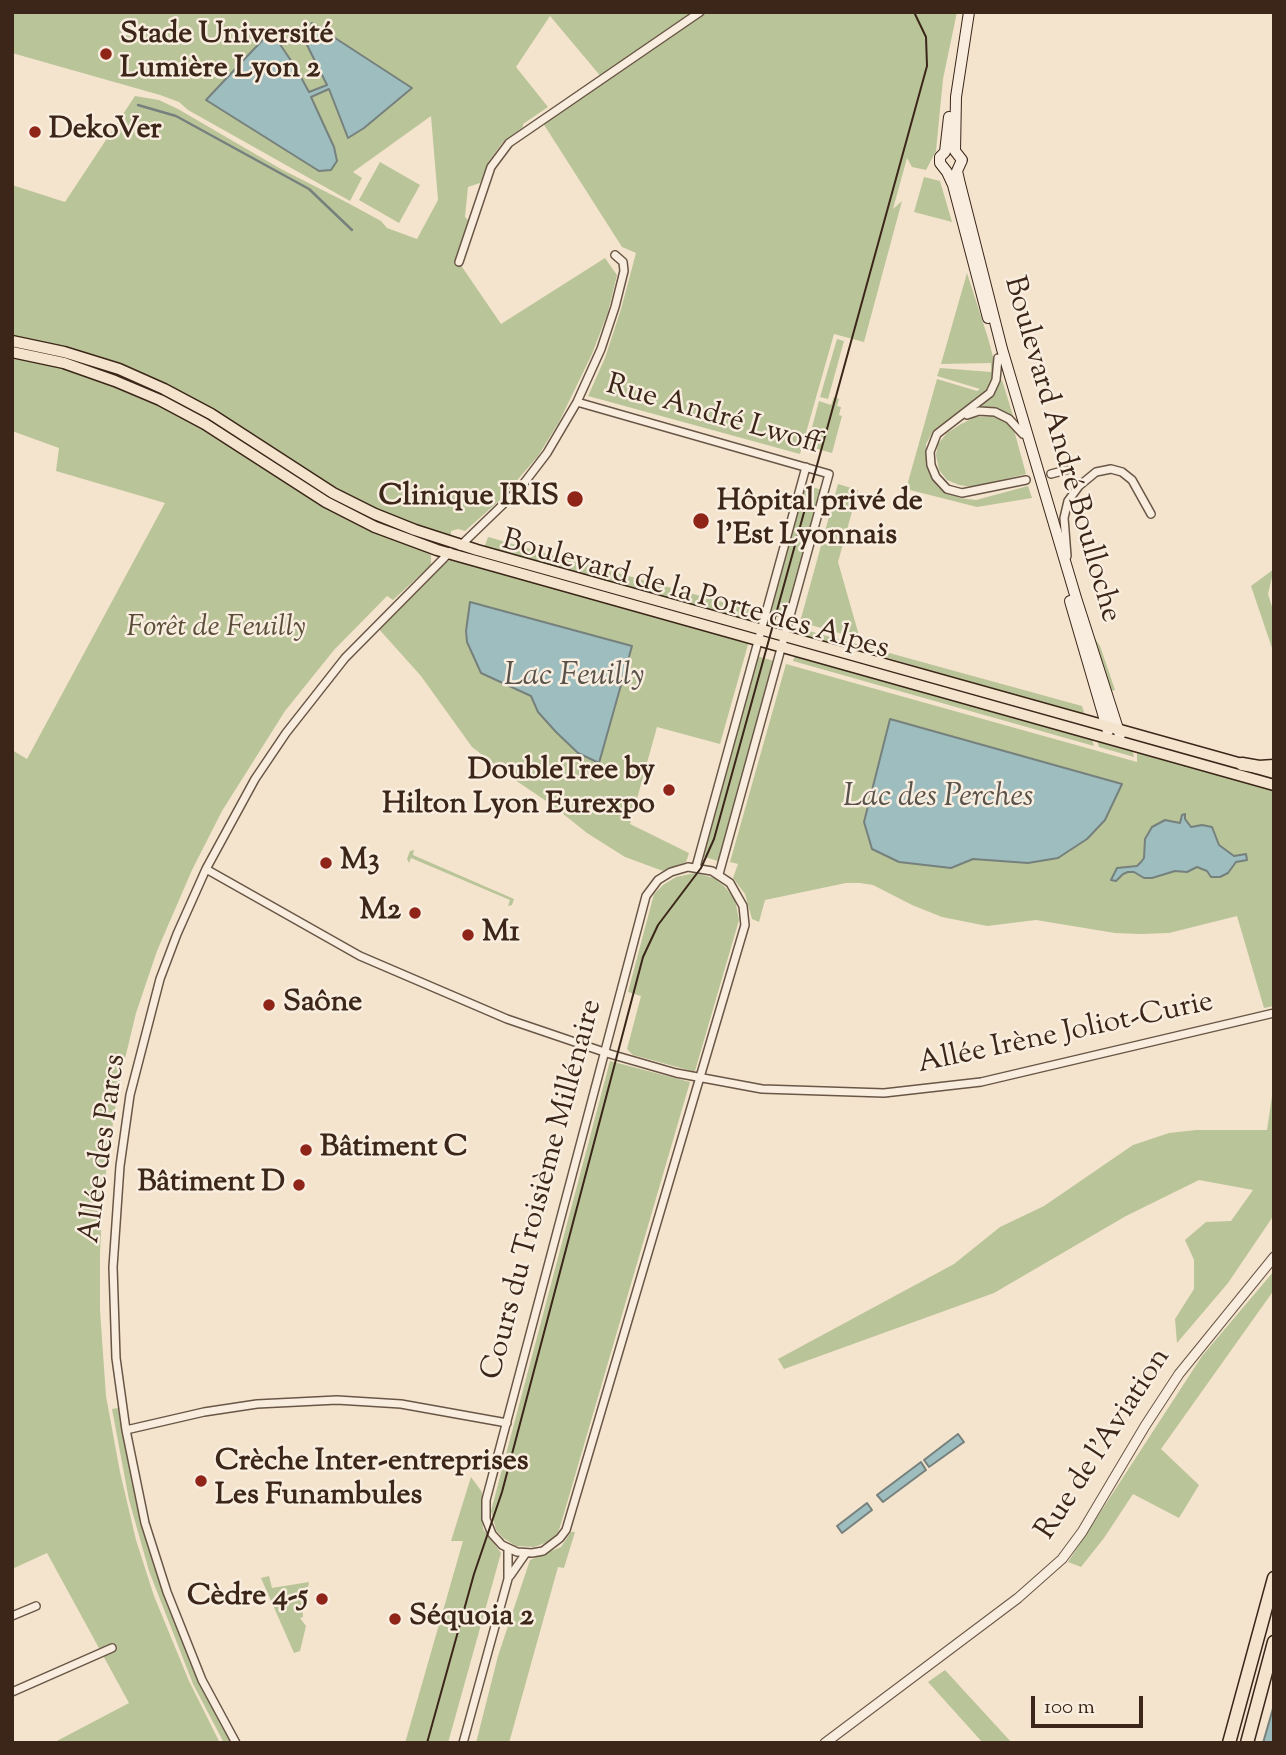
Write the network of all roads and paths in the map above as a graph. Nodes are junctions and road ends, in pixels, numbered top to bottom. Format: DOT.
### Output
graph roads {
  1 [pos="700,12"];
  2 [pos="964,12"];
  3 [pos="969,12"];
  4 [pos="950,151"];
  5 [pos="952,171"];
  6 [pos="615,255"];
  7 [pos="459,262"];
  8 [pos="12,341"];
  9 [pos="12,352"];
  10 [pos="998,358"];
  11 [pos="577,402"];
  12 [pos="956,419"];
  13 [pos="1023,434"];
  14 [pos="806,467"];
  15 [pos="1066,470"];
  16 [pos="1051,474"];
  17 [pos="1026,480"];
  18 [pos="1151,514"];
  19 [pos="461,545"];
  20 [pos="448,553"];
  21 [pos="1076,598"];
  22 [pos="759,635"];
  23 [pos="783,641"];
  24 [pos="1106,725"];
  25 [pos="1119,729"];
  26 [pos="1110,739"];
  27 [pos="1122,742"];
  28 [pos="1242,764"];
  29 [pos="1274,766"];
  30 [pos="1274,773"];
  31 [pos="1274,785"];
  32 [pos="696,867"];
  33 [pos="206,870"];
  34 [pos="719,874"];
  35 [pos="1274,1013"];
  36 [pos="604,1052"];
  37 [pos="700,1078"];
  38 [pos="1274,1257"];
  39 [pos="507,1423"];
  40 [pos="125,1430"];
  41 [pos="508,1548"];
  42 [pos="526,1553"];
  43 [pos="1274,1578"];
  44 [pos="508,1579"];
  45 [pos="36,1606"];
  46 [pos="12,1616"];
  47 [pos="1274,1642"];
  48 [pos="112,1648"];
  49 [pos="12,1692"];
  50 [pos="236,1743"];
  51 [pos="463,1743"];
  52 [pos="825,1743"];
  53 [pos="1229,1743"];
  54 [pos="1247,1743"];
  1 -- 7 [label="street"];
  2 -- 4 [label="main road, Boulevard André Boulloche"];
  3 -- 4 [label="main road, Boulevard André Boulloche"];
  4 -- 5 [label="main road, Boulevard André Boulloche"];
  4 -- 5 [label="main road, Boulevard André Boulloche"];
  5 -- 10 [label="main road, Boulevard André Boulloche"];
  5 -- 21 [label="main road, Boulevard André Boulloche"];
  6 -- 11 [label="street, Rue André Lwoff"];
  8 -- 19 [label="main road, Boulevard de la Porte des Alpes"];
  9 -- 20 [label="main road, Boulevard de la Porte des Alpes"];
  10 -- 12 [label="street"];
  10 -- 13 [label="main road, Boulevard André Boulloche"];
  11 -- 14 [label="street, Rue André Lwoff"];
  11 -- 19 [label="street"];
  12 -- 13 [label="street"];
  12 -- 17 [label="street"];
  13 -- 24 [label="main road, Boulevard André Boulloche"];
  14 -- 22 [label="street"];
  14 -- 23 [label="street, Rue André Lwoff"];
  15 -- 16 [label="street"];
  18 -- 21 [label="street"];
  19 -- 20 [label="street, Allée des Parcs"];
  19 -- 22 [label="main road, Boulevard de la Porte des Alpes"];
  20 -- 22 [label="main road, Boulevard de la Porte des Alpes"];
  20 -- 33 [label="street, Allée des Parcs"];
  21 -- 25 [label="main road, Boulevard André Boulloche"];
  22 -- 23 [label="main road, Boulevard de la Porte des Alpes"];
  22 -- 32 [label="street"];
  23 -- 24 [label="main road, Boulevard de la Porte des Alpes"];
  23 -- 26 [label="main road, Boulevard de la Porte des Alpes"];
  23 -- 34 [label="street"];
  24 -- 25 [label="main road, Boulevard de la Porte des Alpes"];
  24 -- 26 [label="main road, Boulevard André Boulloche"];
  25 -- 27 [label="main road, Boulevard André Boulloche"];
  25 -- 28 [label="main road, Boulevard de la Porte des Alpes"];
  26 -- 27 [label="main road, Boulevard de la Porte des Alpes"];
  27 -- 31 [label="main road, Boulevard de la Porte des Alpes"];
  28 -- 29 [label="highway"];
  28 -- 30 [label="main road, Boulevard de la Porte des Alpes"];
  32 -- 34 [label="street"];
  32 -- 36 [label="street, Cours du Troisième Millénaire"];
  33 -- 36 [label="street, Allée Irène Joliot-Curie"];
  33 -- 40 [label="street, Allée des Parcs"];
  34 -- 37 [label="street"];
  35 -- 37 [label="street, Allée Irène Joliot-Curie"];
  36 -- 37 [label="street, Allée Irène Joliot-Curie"];
  36 -- 39 [label="street, Cours du Troisième Millénaire"];
  37 -- 42 [label="street"];
  38 -- 52 [label="street, Rue de l'Aviation"];
  39 -- 40 [label="street"];
  39 -- 41 [label="street, Cours du Troisième Millénaire"];
  40 -- 50 [label="street, Allée des Parcs"];
  41 -- 42 [label="street"];
  41 -- 44 [label="street"];
  42 -- 44 [label="street"];
  43 -- 53 [label="highway"];
  44 -- 51 [label="street"];
  45 -- 46 [label="street"];
  47 -- 54 [label="highway"];
  48 -- 49 [label="street"];
}
